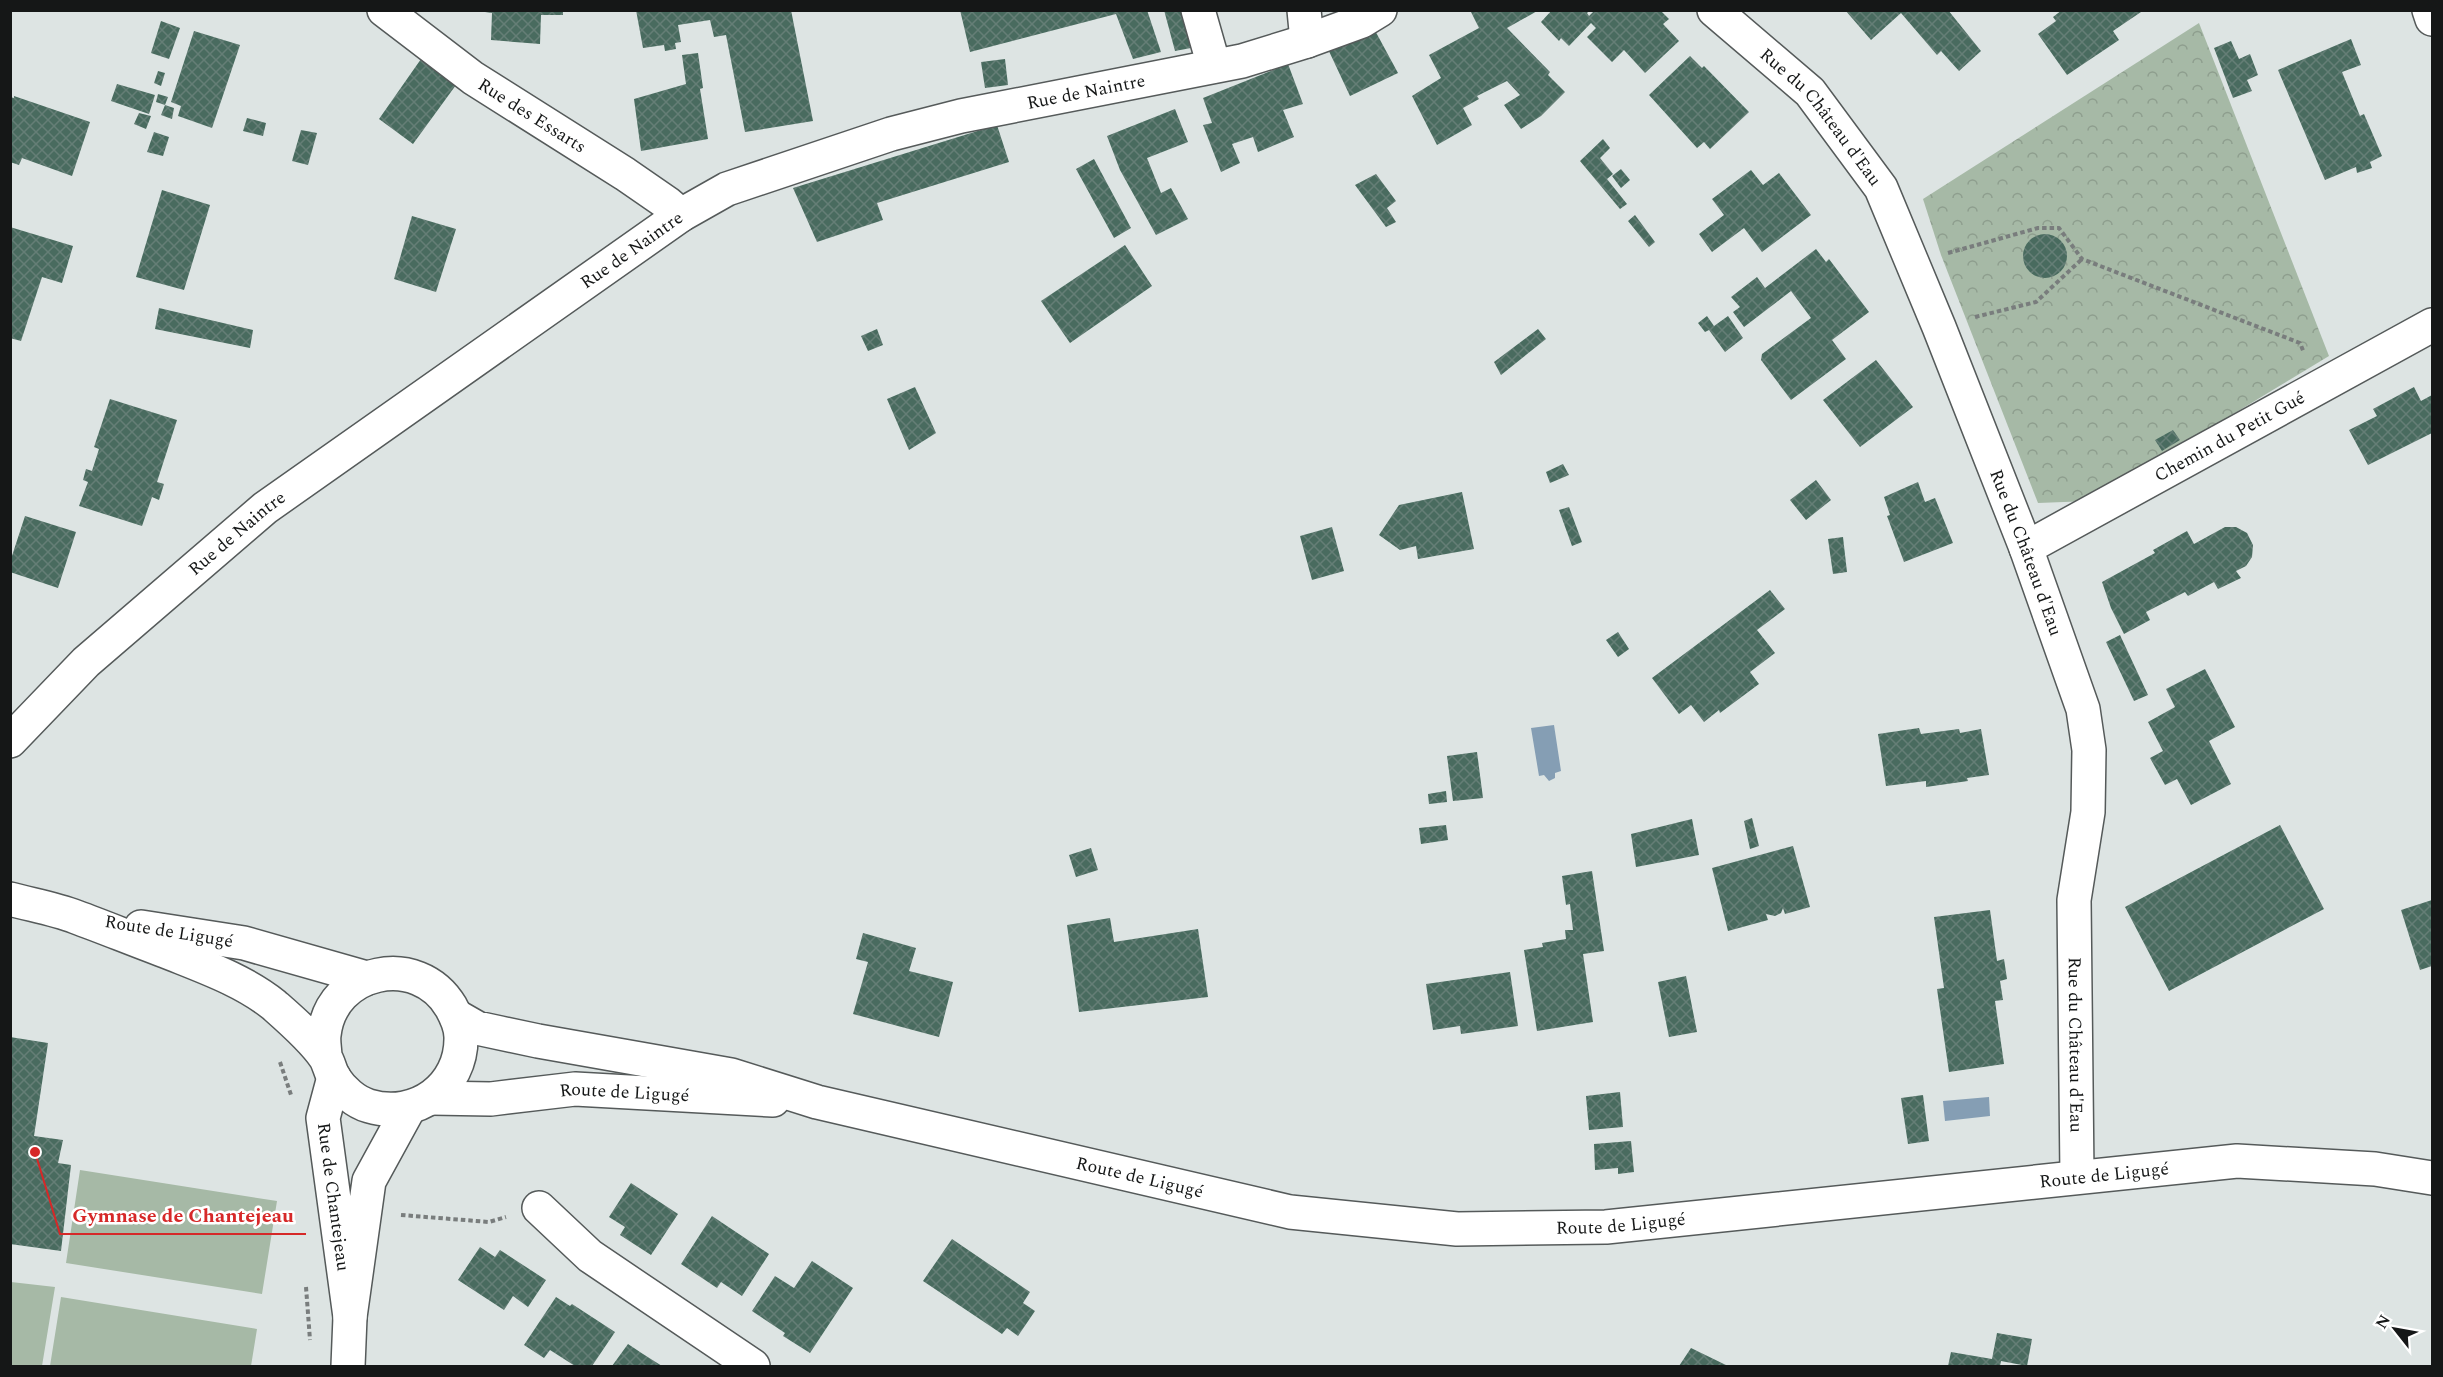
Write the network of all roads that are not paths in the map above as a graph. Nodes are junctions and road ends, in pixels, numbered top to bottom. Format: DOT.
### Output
graph roads {
  1 [pos="384,10"];
  2 [pos="1198,10"];
  3 [pos="1380,10"];
  4 [pos="1714,10"];
  5 [pos="2429,10"];
  6 [pos="2433,19"];
  7 [pos="1306,26"];
  8 [pos="1214,66"];
  9 [pos="681,215"];
  10 [pos="2433,325"];
  11 [pos="2026,548"];
  12 [pos="10,741"];
  13 [pos="10,899"];
  14 [pos="74,916"];
  15 [pos="367,978"];
  16 [pos="456,1016"];
  17 [pos="330,1067"];
  18 [pos="817,1102"];
  19 [pos="420,1103"];
  20 [pos="2077,1176"];
  21 [pos="2433,1178"];
  22 [pos="539,1208"];
  23 [pos="350,1317"];
  24 [pos="348,1366"];
  25 [pos="753,1366"];
  1 -- 9 [label="street, Rue des Essarts"];
  2 -- 8 [label="street"];
  3 -- 7 [label="street, Rue de Naintre"];
  4 -- 11 [label="street, Rue du Château d'Eau"];
  5 -- 6 [label="street"];
  7 -- 8 [label="street, Rue de Naintre"];
  8 -- 9 [label="street, Rue de Naintre"];
  9 -- 12 [label="street, Rue de Naintre"];
  10 -- 11 [label="street, Chemin du Petit Gué"];
  11 -- 20 [label="street, Rue du Château d'Eau"];
  13 -- 14 [label="street, Route de Ligugé"];
  14 -- 15 [label="street, Route de Ligugé"];
  14 -- 17 [label="street, Route de Ligugé"];
  15 -- 16 [label="street, Route de Ligugé"];
  15 -- 17 [label="street, Route de Ligugé"];
  16 -- 18 [label="street, Route de Ligugé"];
  16 -- 19 [label="street, Route de Ligugé"];
  17 -- 19 [label="street, Route de Ligugé"];
  17 -- 23 [label="street, Rue de Chantejeau"];
  18 -- 19 [label="street, Route de Ligugé"];
  18 -- 20 [label="street, Route de Ligugé"];
  19 -- 23 [label="street, Rue de Chantejeau"];
  20 -- 21 [label="street, Route de Ligugé"];
  22 -- 25 [label="street"];
  23 -- 24 [label="street, Rue de Chantejeau"];
}
